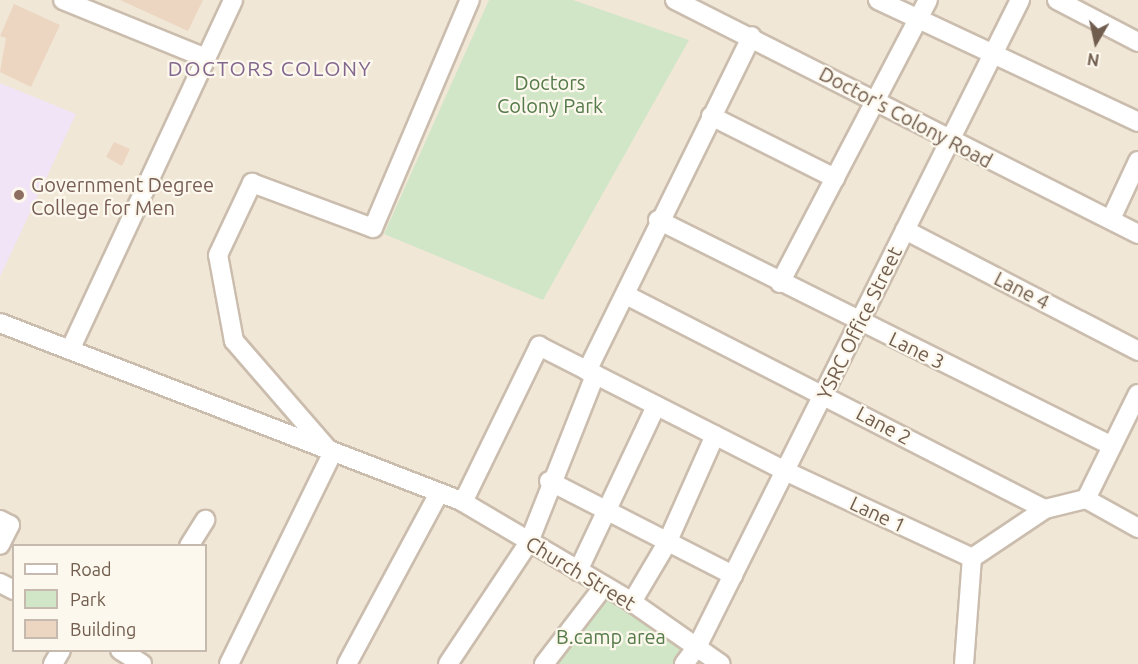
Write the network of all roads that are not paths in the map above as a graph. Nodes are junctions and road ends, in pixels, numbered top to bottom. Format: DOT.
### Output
graph roads {
  1 [pos="63,0"];
  2 [pos="233,0"];
  3 [pos="470,0"];
  4 [pos="675,0"];
  5 [pos="878,0"];
  6 [pos="928,0"];
  7 [pos="1020,0"];
  8 [pos="1057,0"];
  9 [pos="918,19"];
  10 [pos="752,36"];
  11 [pos="1138,42"];
  12 [pos="994,54"];
  13 [pos="206,58"];
  14 [pos="876,100"];
  15 [pos="711,116"];
  16 [pos="1138,122"];
  17 [pos="949,142"];
  18 [pos="1138,161"];
  19 [pos="835,178"];
  20 [pos="1111,219"];
  21 [pos="658,220"];
  22 [pos="905,230"];
  23 [pos="1138,234"];
  24 [pos="780,283"];
  25 [pos="626,295"];
  26 [pos="860,322"];
  27 [pos="0,323"];
  28 [pos="70,350"];
  29 [pos="1138,351"];
  30 [pos="591,373"];
  31 [pos="824,394"];
  32 [pos="1138,394"];
  33 [pos="656,406"];
  34 [pos="715,435"];
  35 [pos="1112,447"];
  36 [pos="332,454"];
  37 [pos="785,471"];
  38 [pos="549,481"];
  39 [pos="438,495"];
  40 [pos="1086,500"];
  41 [pos="463,502"];
  42 [pos="1045,509"];
  43 [pos="609,510"];
  44 [pos="0,520"];
  45 [pos="205,520"];
  46 [pos="1138,528"];
  47 [pos="529,542"];
  48 [pos="667,543"];
  49 [pos="190,544"];
  50 [pos="0,545"];
  51 [pos="972,558"];
  52 [pos="578,571"];
  53 [pos="733,576"];
  54 [pos="603,586"];
  55 [pos="632,603"];
  56 [pos="697,647"];
  57 [pos="124,652"];
  58 [pos="142,664"];
  59 [pos="229,664"];
  60 [pos="347,664"];
  61 [pos="448,664"];
  62 [pos="544,664"];
  63 [pos="684,664"];
  64 [pos="721,664"];
  65 [pos="964,664"];
  1 -- 13 [label="street"];
  2 -- 13 [label="street"];
  3 -- 36 [label="street"];
  4 -- 10 [label="street, Doctor's Colony Road"];
  5 -- 9 [label="street"];
  6 -- 9 [label="street"];
  7 -- 12 [label="street, YSRC Office Street"];
  8 -- 11 [label="street"];
  9 -- 12 [label="street"];
  9 -- 14 [label="street"];
  10 -- 14 [label="street, Doctor's Colony Road"];
  10 -- 15 [label="street"];
  12 -- 16 [label="street"];
  12 -- 17 [label="street, YSRC Office Street"];
  13 -- 28 [label="street"];
  14 -- 17 [label="street, Doctor's Colony Road"];
  14 -- 19 [label="street"];
  15 -- 19 [label="street"];
  15 -- 21 [label="street"];
  17 -- 20 [label="street, Doctor's Colony Road"];
  17 -- 22 [label="street, YSRC Office Street"];
  18 -- 20 [label="street"];
  19 -- 24 [label="street"];
  20 -- 23 [label="street, Doctor's Colony Road"];
  21 -- 24 [label="street, Lane 3"];
  21 -- 25 [label="street"];
  22 -- 26 [label="street, YSRC Office Street"];
  22 -- 29 [label="street, Lane 4"];
  24 -- 26 [label="street, Lane 3"];
  25 -- 30 [label="street"];
  25 -- 31 [label="street, Lane 2"];
  26 -- 31 [label="street, YSRC Office Street"];
  26 -- 35 [label="street, Lane 3"];
  27 -- 28 [label="street, Church Street"];
  28 -- 36 [label="street, Church Street"];
  30 -- 33 [label="street, Lane 1"];
  30 -- 38 [label="street"];
  30 -- 41 [label="street, Lane 1"];
  31 -- 37 [label="street, YSRC Office Street"];
  31 -- 42 [label="street, Lane 2"];
  32 -- 35 [label="street"];
  33 -- 34 [label="street, Lane 1"];
  33 -- 43 [label="street"];
  34 -- 37 [label="street, Lane 1"];
  34 -- 48 [label="street"];
  35 -- 40 [label="street"];
  36 -- 39 [label="street, Church Street"];
  36 -- 59 [label="street"];
  37 -- 51 [label="street, Lane 1"];
  37 -- 53 [label="street, YSRC Office Street"];
  38 -- 43 [label="street"];
  38 -- 47 [label="street"];
  39 -- 41 [label="street, Church Street"];
  39 -- 60 [label="street"];
  40 -- 42 [label="street"];
  40 -- 46 [label="street"];
  41 -- 47 [label="street, Church Street"];
  42 -- 51 [label="street"];
  43 -- 48 [label="street"];
  43 -- 52 [label="street"];
  44 -- 50 [label="street"];
  45 -- 49 [label="street"];
  47 -- 52 [label="street, Church Street"];
  47 -- 61 [label="street"];
  48 -- 53 [label="street"];
  48 -- 55 [label="street"];
  51 -- 65 [label="street"];
  52 -- 54 [label="street, Church Street"];
  53 -- 56 [label="street, YSRC Office Street"];
  54 -- 55 [label="street, Church Street"];
  54 -- 62 [label="street"];
  55 -- 56 [label="street, Church Street"];
  56 -- 63 [label="street, YSRC Office Street"];
  56 -- 64 [label="street, Church Street"];
  57 -- 58 [label="street"];
}
